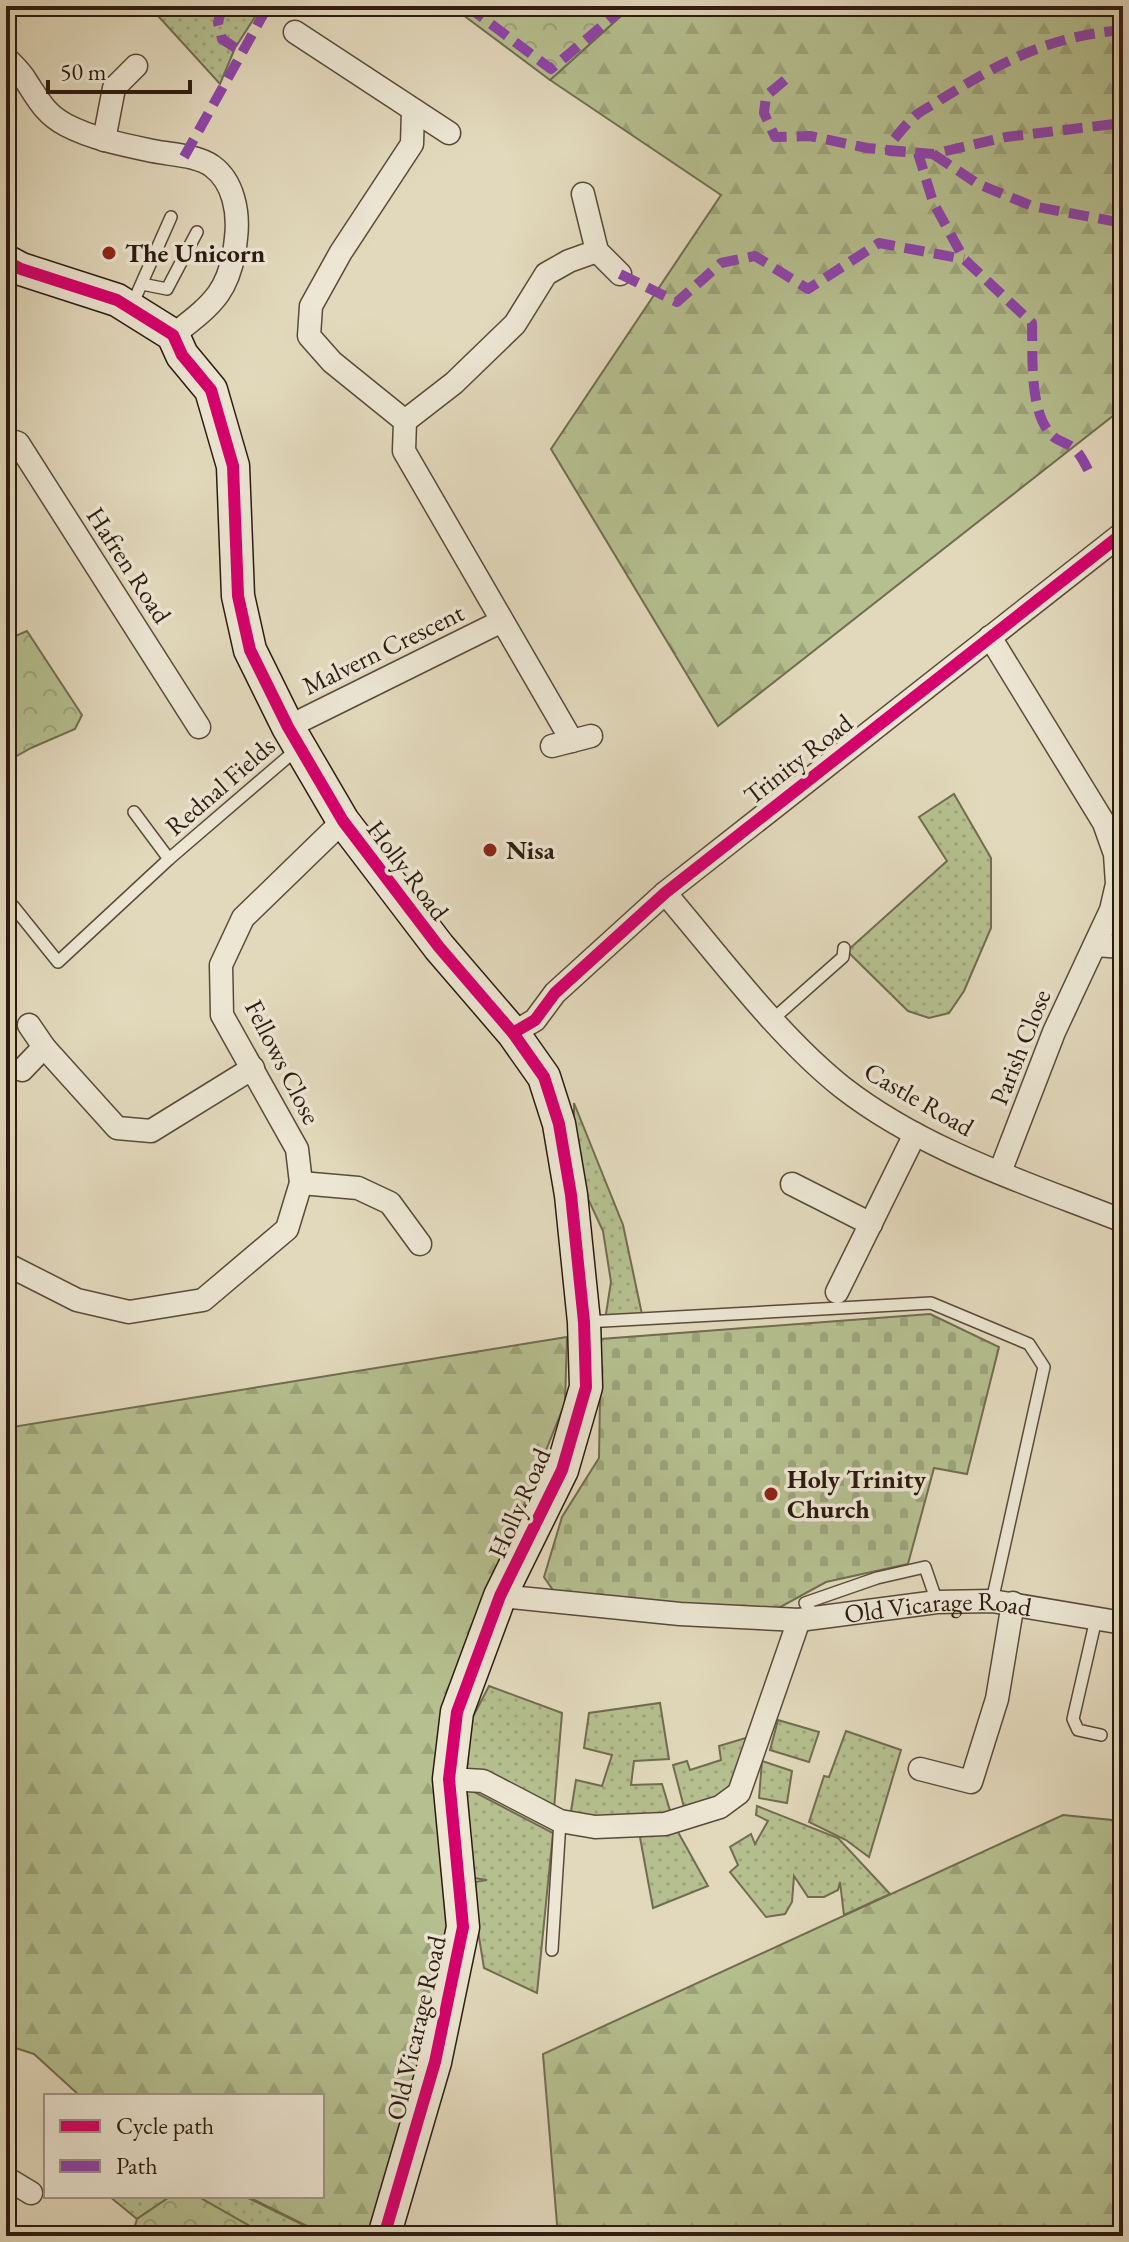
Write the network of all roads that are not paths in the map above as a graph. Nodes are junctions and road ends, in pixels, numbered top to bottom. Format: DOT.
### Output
graph roads {
  1 [pos="295,32"];
  2 [pos="6,58"];
  3 [pos="136,66"];
  4 [pos="413,110"];
  5 [pos="449,133"];
  6 [pos="104,140"];
  7 [pos="583,194"];
  8 [pos="171,217"];
  9 [pos="197,232"];
  10 [pos="597,251"];
  11 [pos="6,261"];
  12 [pos="620,274"];
  13 [pos="136,296"];
  14 [pos="173,335"];
  15 [pos="405,421"];
  16 [pos="6,439"];
  17 [pos="1123,533"];
  18 [pos="502,621"];
  19 [pos="990,637"];
  20 [pos="199,727"];
  21 [pos="294,737"];
  22 [pos="572,741"];
  23 [pos="134,812"];
  24 [pos="343,821"];
  25 [pos="1114,822"];
  26 [pos="169,859"];
  27 [pos="665,893"];
  28 [pos="13,906"];
  29 [pos="1095,945"];
  30 [pos="1123,947"];
  31 [pos="844,948"];
  32 [pos="773,1019"];
  33 [pos="29,1025"];
  34 [pos="513,1033"];
  35 [pos="44,1047"];
  36 [pos="253,1068"];
  37 [pos="22,1070"];
  38 [pos="915,1134"];
  39 [pos="1000,1172"];
  40 [pos="301,1183"];
  41 [pos="792,1184"];
  42 [pos="1123,1221"];
  43 [pos="871,1224"];
  44 [pos="420,1244"];
  45 [pos="6,1264"];
  46 [pos="837,1292"];
  47 [pos="584,1322"];
  48 [pos="500,1596"];
  49 [pos="937,1602"];
  50 [pos="1003,1602"];
  51 [pos="807,1619"];
  52 [pos="1096,1619"];
  53 [pos="1123,1623"];
  54 [pos="1101,1735"];
  55 [pos="920,1769"];
  56 [pos="449,1779"];
  57 [pos="560,1821"];
  58 [pos="552,1950"];
  59 [pos="6,2178"];
  60 [pos="31,2193"];
  61 [pos="384,2236"];
  1 -- 4 [label="street"];
  2 -- 6 [label="street"];
  3 -- 6 [label="street"];
  4 -- 5 [label="street"];
  4 -- 15 [label="street"];
  6 -- 14 [label="street"];
  7 -- 10 [label="street"];
  8 -- 13 [label="lane"];
  9 -- 13 [label="lane"];
  10 -- 12 [label="street"];
  10 -- 15 [label="street"];
  11 -- 13 [label="street, Holly Road"];
  13 -- 14 [label="street, Holly Road"];
  14 -- 21 [label="street, Holly Road"];
  15 -- 18 [label="street, Malvern Crescent"];
  16 -- 20 [label="street, Hafren Road"];
  17 -- 19 [label="street, Trinity Road"];
  18 -- 21 [label="street, Malvern Crescent"];
  18 -- 22 [label="street, Malvern Crescent"];
  19 -- 25 [label="street, Parish Close"];
  19 -- 27 [label="street, Trinity Road"];
  21 -- 24 [label="street, Holly Road"];
  21 -- 26 [label="lane, Rednal Fields"];
  23 -- 26 [label="lane, Rednal Fields"];
  24 -- 34 [label="street, Holly Road"];
  24 -- 36 [label="street, Fellows Close"];
  25 -- 29 [label="street, Parish Close"];
  26 -- 28 [label="lane, Rednal Fields"];
  27 -- 32 [label="street, Castle Road"];
  27 -- 34 [label="street, Trinity Road"];
  29 -- 30 [label="street"];
  29 -- 39 [label="street, Parish Close"];
  31 -- 32 [label="lane"];
  32 -- 38 [label="street, Castle Road"];
  33 -- 35 [label="street"];
  34 -- 47 [label="street, Holly Road"];
  35 -- 36 [label="street"];
  35 -- 37 [label="street"];
  36 -- 40 [label="street, Fellows Close"];
  38 -- 39 [label="street, Castle Road"];
  38 -- 43 [label="street"];
  39 -- 42 [label="street, Castle Road"];
  40 -- 44 [label="street"];
  40 -- 45 [label="street, Fellows Close"];
  41 -- 43 [label="street"];
  43 -- 46 [label="street"];
  47 -- 48 [label="street, Holly Road"];
  47 -- 50 [label="lane"];
  48 -- 51 [label="street, Old Vicarage Road"];
  48 -- 56 [label="street, Old Vicarage Road"];
  49 -- 50 [label="street, Old Vicarage Road"];
  49 -- 51 [label="street, Old Vicarage Road"];
  49 -- 51 [label="lane"];
  50 -- 52 [label="street, Old Vicarage Road"];
  50 -- 55 [label="street"];
  51 -- 57 [label="street"];
  52 -- 53 [label="street, Old Vicarage Road"];
  52 -- 54 [label="lane"];
  56 -- 57 [label="street"];
  56 -- 61 [label="street, Old Vicarage Road"];
  57 -- 58 [label="lane"];
  59 -- 60 [label="street"];
}
